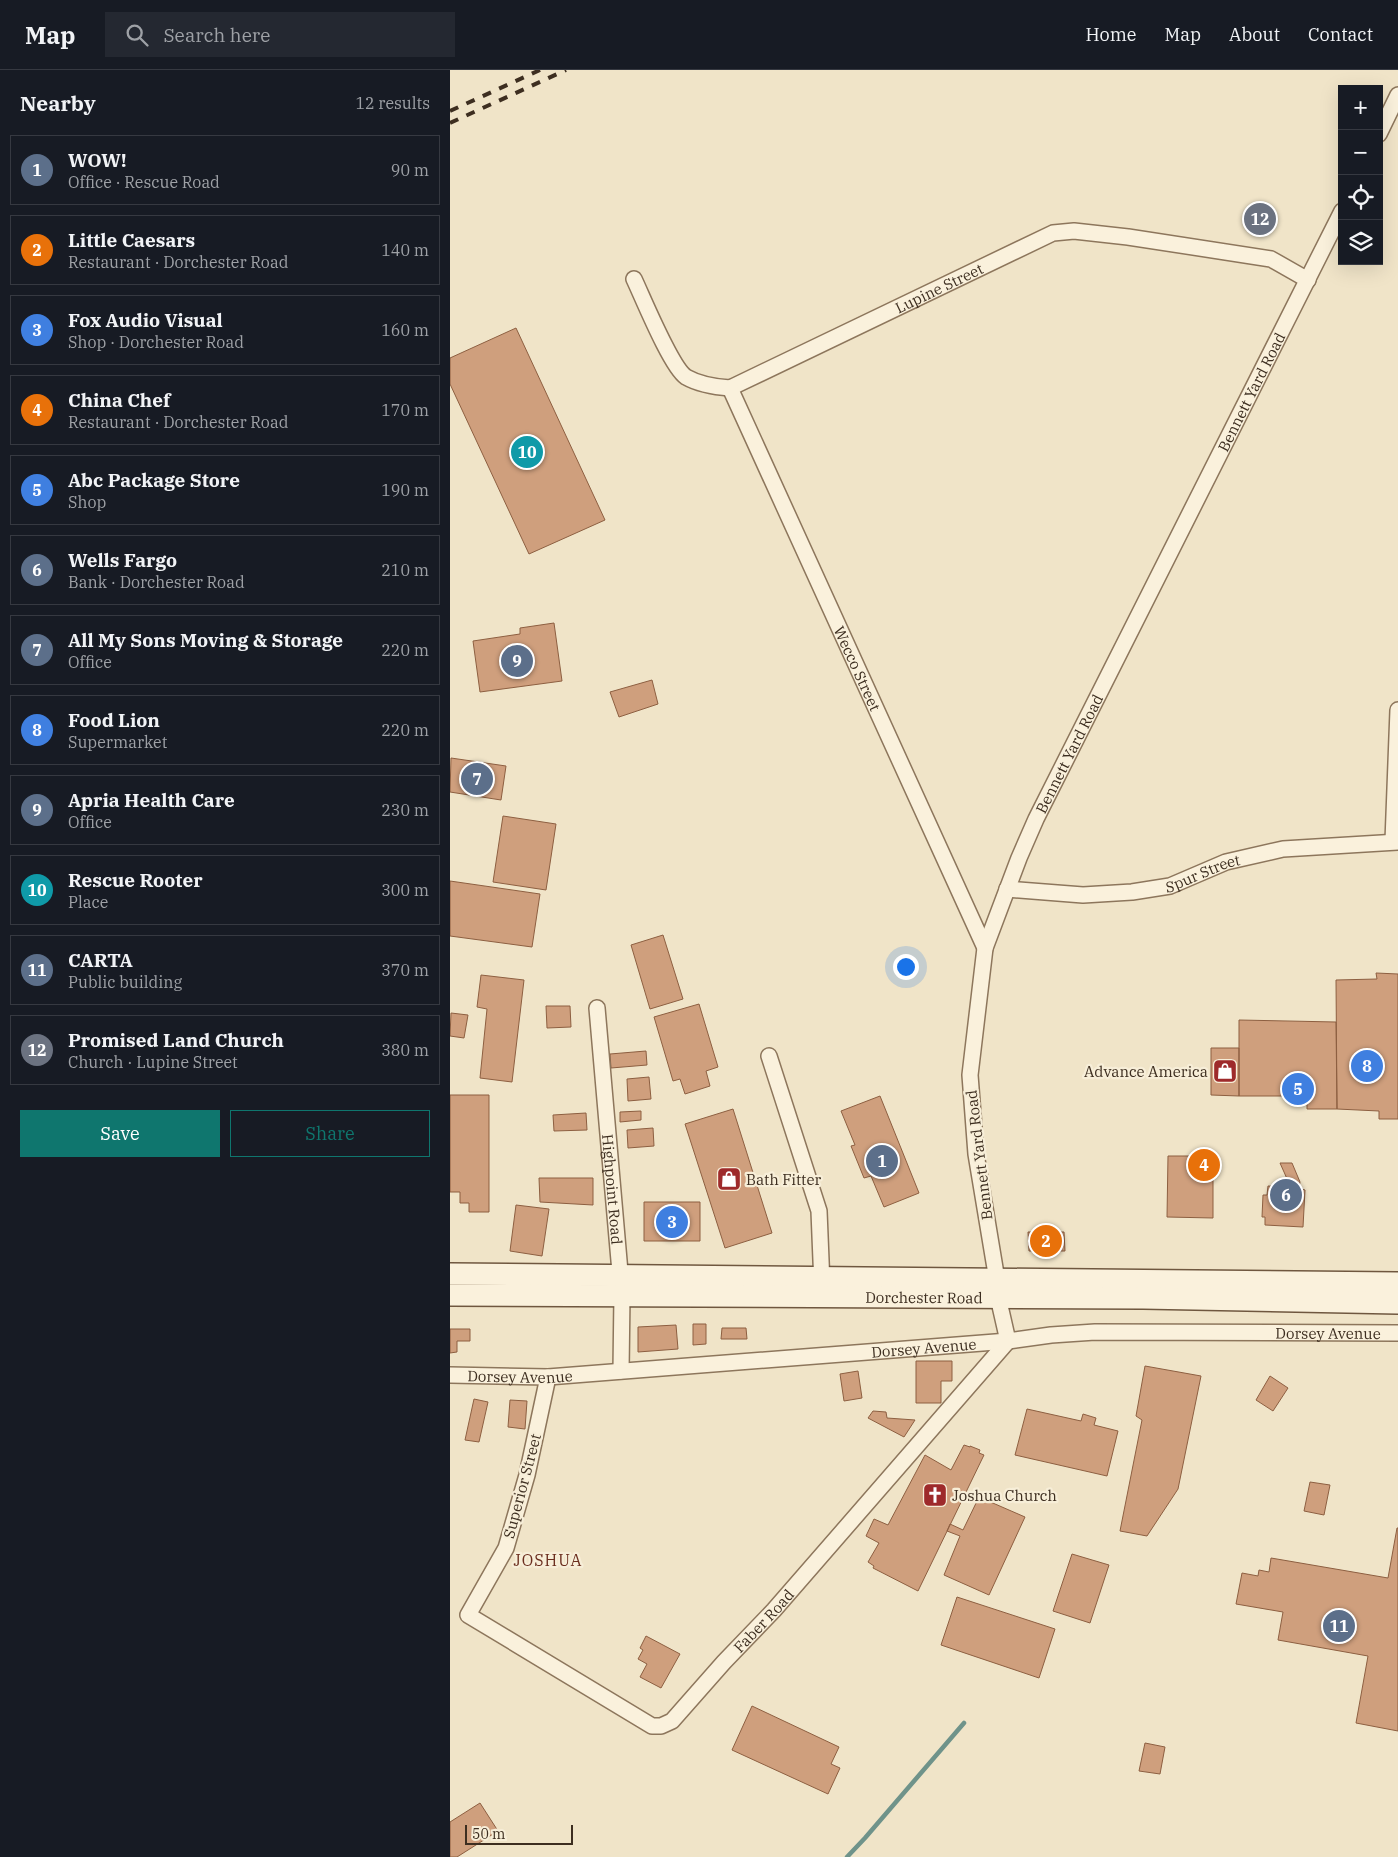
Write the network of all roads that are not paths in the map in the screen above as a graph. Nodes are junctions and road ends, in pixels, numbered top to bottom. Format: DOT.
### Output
graph roads {
  1 [pos="1398,95"];
  2 [pos="1381,130"];
  3 [pos="1338,219"];
  4 [pos="634,279"];
  5 [pos="1308,280"];
  6 [pos="730,388"];
  7 [pos="1398,710"];
  8 [pos="1395,841"];
  9 [pos="1007,889"];
  10 [pos="985,948"];
  11 [pos="597,1008"];
  12 [pos="769,1056"];
  13 [pos="450,1274"];
  14 [pos="1398,1283"];
  15 [pos="621,1286"];
  16 [pos="822,1287"];
  17 [pos="997,1288"];
  18 [pos="1245,1291"];
  19 [pos="450,1295"];
  20 [pos="1398,1303"];
  21 [pos="1398,1333"];
  22 [pos="1008,1340"];
  23 [pos="621,1371"];
  24 [pos="450,1375"];
  25 [pos="548,1377"];
  26 [pos="468,1615"];
  1 -- 2 [label="street"];
  3 -- 5 [label="street, Bennett Yard Road"];
  4 -- 6 [label="street"];
  5 -- 6 [label="street, Lupine Street"];
  5 -- 9 [label="street, Bennett Yard Road"];
  6 -- 10 [label="street, Wecco Street"];
  7 -- 8 [label="street"];
  8 -- 9 [label="street, Spur Street"];
  9 -- 10 [label="street, Bennett Yard Road"];
  10 -- 17 [label="street, Bennett Yard Road"];
  11 -- 15 [label="street, Highpoint Road"];
  12 -- 16 [label="street"];
  13 -- 15 [label="main road, Dorchester Road"];
  14 -- 18 [label="main road, Dorchester Road"];
  15 -- 16 [label="main road, Dorchester Road"];
  15 -- 19 [label="main road, Dorchester Road"];
  15 -- 23 [label="street, Highpoint Road"];
  16 -- 17 [label="main road, Dorchester Road"];
  17 -- 18 [label="main road, Dorchester Road"];
  17 -- 22 [label="street, Bennett Yard Road"];
  18 -- 20 [label="main road, Dorchester Road"];
  21 -- 22 [label="street, Dorsey Avenue"];
  22 -- 23 [label="street, Dorsey Avenue"];
  22 -- 26 [label="street, Faber Road"];
  23 -- 25 [label="street, Dorsey Avenue"];
  24 -- 25 [label="street, Dorsey Avenue"];
  25 -- 26 [label="street, Superior Street"];
}
